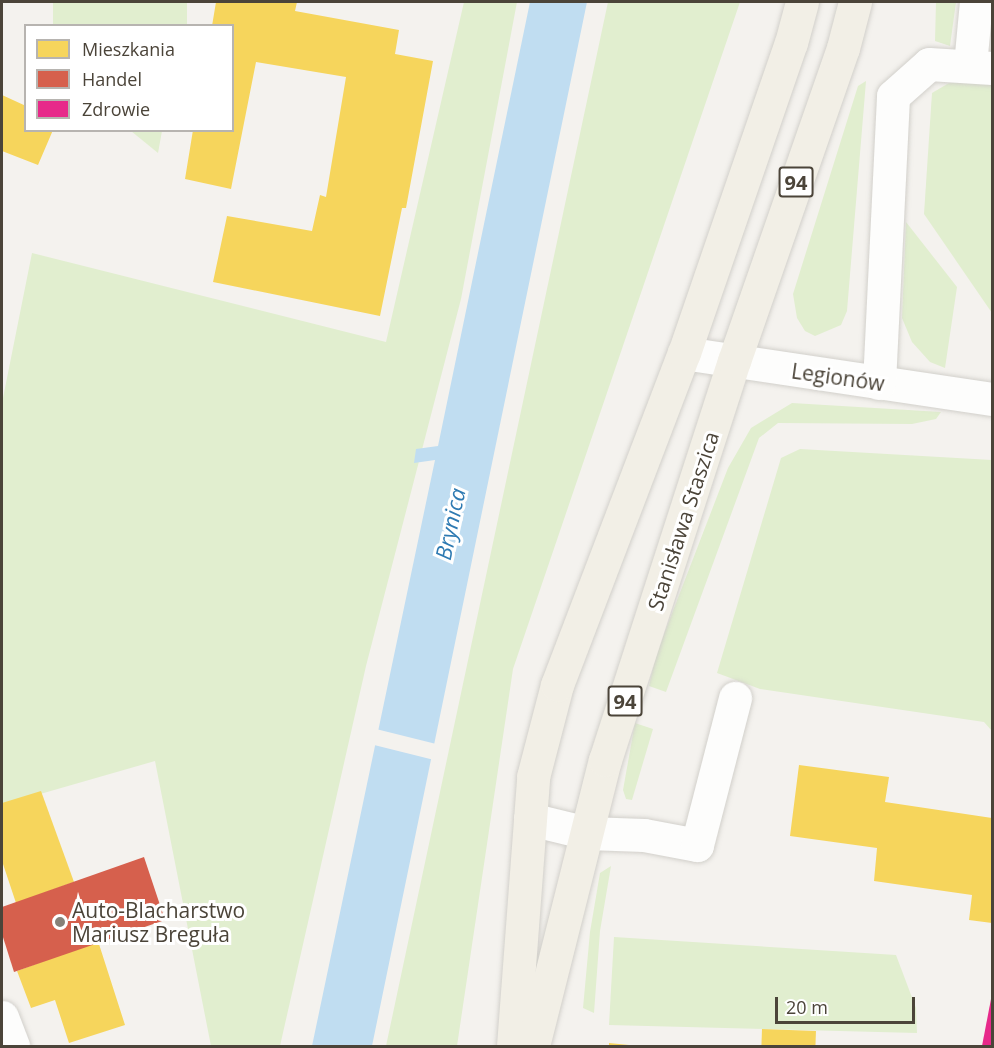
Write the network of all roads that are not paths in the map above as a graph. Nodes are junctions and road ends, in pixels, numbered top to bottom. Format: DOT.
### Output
graph roads {
  1 [pos="802,2"];
  2 [pos="855,2"];
  3 [pos="976,2"];
  4 [pos="981,66"];
  5 [pos="684,353"];
  6 [pos="734,361"];
  7 [pos="879,383"];
  8 [pos="993,399"];
  9 [pos="735,698"];
  10 [pos="530,819"];
  11 [pos="587,833"];
  12 [pos="2,1017"];
  13 [pos="13,1047"];
  14 [pos="513,1047"];
  15 [pos="533,1047"];
  1 -- 5 [label="main road, 94"];
  2 -- 6 [label="main road, Stanisława Staszica / 94"];
  3 -- 4 [label="street"];
  4 -- 7 [label="street"];
  5 -- 6 [label="street, Legionów"];
  5 -- 10 [label="main road, 94"];
  6 -- 7 [label="street, Legionów"];
  6 -- 11 [label="main road, Stanisława Staszica / 94"];
  7 -- 8 [label="street, Legionów"];
  9 -- 11 [label="street"];
  10 -- 11 [label="street"];
  10 -- 14 [label="main road, 94"];
  11 -- 15 [label="main road, Stanisława Staszica / 94"];
  12 -- 13 [label="street"];
}
